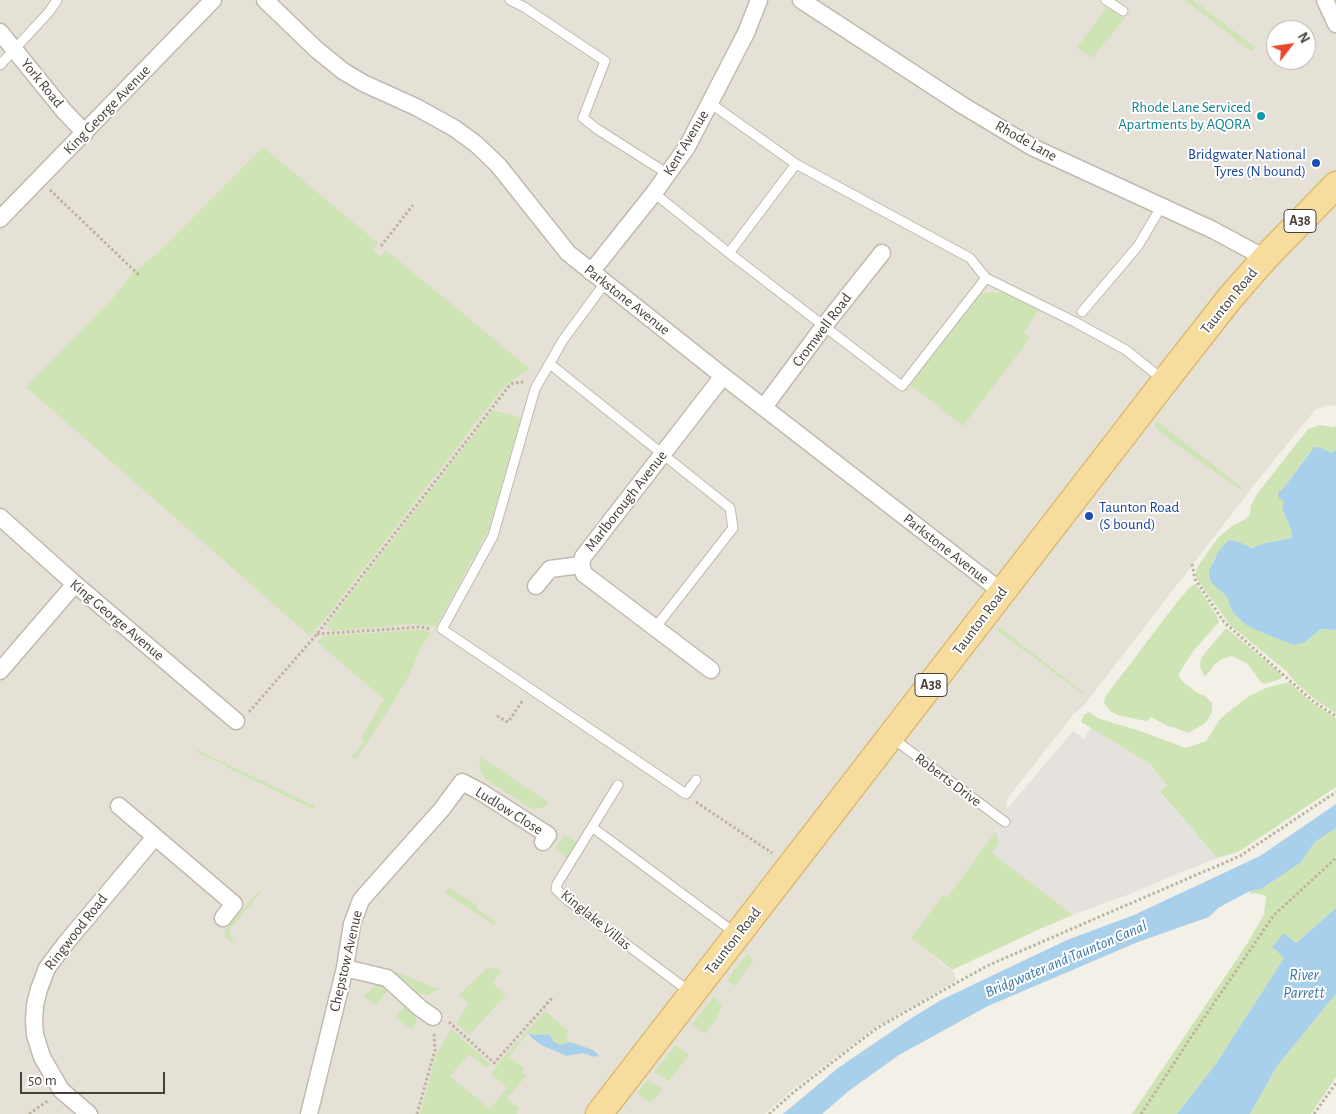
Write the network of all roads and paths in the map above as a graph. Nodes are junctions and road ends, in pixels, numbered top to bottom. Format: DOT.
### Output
graph roads {
  1 [pos="57,0"];
  2 [pos="213,0"];
  3 [pos="265,0"];
  4 [pos="510,0"];
  5 [pos="759,0"];
  6 [pos="801,0"];
  7 [pos="1106,0"];
  8 [pos="1325,0"];
  9 [pos="1122,11"];
  10 [pos="1336,24"];
  11 [pos="0,32"];
  12 [pos="14,50"];
  13 [pos="0,65"];
  14 [pos="710,103"];
  15 [pos="85,133"];
  16 [pos="796,164"];
  17 [pos="668,174"];
  18 [pos="39,179"];
  19 [pos="1336,185"];
  20 [pos="654,193"];
  21 [pos="413,205"];
  22 [pos="1161,207"];
  23 [pos="0,219"];
  24 [pos="381,246"];
  25 [pos="729,253"];
  26 [pos="882,253"];
  27 [pos="1265,258"];
  28 [pos="591,272"];
  29 [pos="139,275"];
  30 [pos="986,278"];
  31 [pos="605,283"];
  32 [pos="1082,312"];
  33 [pos="824,326"];
  34 [pos="550,364"];
  35 [pos="723,376"];
  36 [pos="540,381"];
  37 [pos="1164,381"];
  38 [pos="764,407"];
  39 [pos="663,454"];
  40 [pos="0,517"];
  41 [pos="1192,564"];
  42 [pos="581,566"];
  43 [pos="75,584"];
  44 [pos="536,586"];
  45 [pos="1002,592"];
  46 [pos="655,628"];
  47 [pos="442,629"];
  48 [pos="316,634"];
  49 [pos="711,670"];
  50 [pos="0,671"];
  51 [pos="530,689"];
  52 [pos="497,716"];
  53 [pos="1336,716"];
  54 [pos="236,721"];
  55 [pos="891,737"];
  56 [pos="696,780"];
  57 [pos="462,782"];
  58 [pos="618,785"];
  59 [pos="1336,792"];
  60 [pos="686,794"];
  61 [pos="119,806"];
  62 [pos="1005,822"];
  63 [pos="592,827"];
  64 [pos="155,837"];
  65 [pos="543,842"];
  66 [pos="1336,858"];
  67 [pos="791,867"];
  68 [pos="223,918"];
  69 [pos="738,935"];
  70 [pos="346,968"];
  71 [pos="692,994"];
  72 [pos="552,998"];
  73 [pos="439,1018"];
  74 [pos="1336,1083"];
  75 [pos="61,1090"];
  76 [pos="29,1114"];
  77 [pos="89,1114"];
  78 [pos="309,1114"];
  79 [pos="417,1114"];
  80 [pos="599,1114"];
  81 [pos="769,1114"];
  82 [pos="1141,1114"];
  83 [pos="1314,1114"];
  1 -- 12 [label="lane"];
  2 -- 15 [label="street, King George Avenue"];
  3 -- 28 [label="street, Parkstone Avenue"];
  4 -- 17 [label="lane"];
  5 -- 14 [label="street, Kent Avenue"];
  6 -- 22 [label="street, Rhode Lane"];
  7 -- 9 [label="lane"];
  8 -- 10 [label="street"];
  11 -- 12 [label="street, York Road"];
  12 -- 13 [label="lane"];
  12 -- 15 [label="street, York Road"];
  14 -- 16 [label="lane"];
  14 -- 17 [label="street, Kent Avenue"];
  15 -- 18 [label="street, King George Avenue"];
  16 -- 25 [label="lane"];
  16 -- 30 [label="lane"];
  17 -- 20 [label="street, Kent Avenue"];
  18 -- 23 [label="street, King George Avenue"];
  18 -- 29 [label="path"];
  19 -- 27 [label="main road, Taunton Road / A38"];
  20 -- 25 [label="lane"];
  20 -- 28 [label="street, Kent Avenue"];
  21 -- 24 [label="path"];
  22 -- 27 [label="street, Rhode Lane"];
  22 -- 32 [label="lane"];
  25 -- 33 [label="lane"];
  26 -- 33 [label="street, Cromwell Road"];
  27 -- 37 [label="main road, Taunton Road / A38"];
  28 -- 31 [label="street, Parkstone Avenue"];
  30 -- 33 [label="lane"];
  30 -- 37 [label="lane"];
  31 -- 34 [label="lane"];
  31 -- 35 [label="street, Parkstone Avenue"];
  33 -- 38 [label="street, Cromwell Road"];
  34 -- 36 [label="lane"];
  34 -- 39 [label="lane"];
  35 -- 38 [label="street, Parkstone Avenue"];
  35 -- 39 [label="street, Marlborough Avenue"];
  36 -- 47 [label="lane"];
  36 -- 48 [label="path"];
  37 -- 45 [label="main road, Taunton Road / A38"];
  38 -- 45 [label="street, Parkstone Avenue"];
  39 -- 42 [label="street, Marlborough Avenue"];
  39 -- 46 [label="lane"];
  40 -- 43 [label="street, King George Avenue"];
  41 -- 53 [label="path"];
  42 -- 44 [label="street"];
  42 -- 46 [label="street, Marlborough Avenue"];
  43 -- 50 [label="street"];
  43 -- 54 [label="street, King George Avenue"];
  45 -- 55 [label="main road, Taunton Road / A38"];
  46 -- 49 [label="street, Marlborough Avenue"];
  47 -- 48 [label="path"];
  47 -- 51 [label="lane"];
  48 -- 54 [label="path"];
  51 -- 52 [label="path"];
  51 -- 60 [label="lane"];
  55 -- 62 [label="lane, Roberts Drive"];
  55 -- 67 [label="main road, Taunton Road / A38"];
  56 -- 60 [label="lane"];
  57 -- 65 [label="street, Ludlow Close"];
  57 -- 70 [label="street, Chepstow Avenue"];
  58 -- 63 [label="lane, Kinglake Villas"];
  59 -- 81 [label="path"];
  60 -- 67 [label="path"];
  61 -- 64 [label="street"];
  63 -- 69 [label="lane"];
  63 -- 71 [label="lane, Kinglake Villas"];
  64 -- 68 [label="street"];
  64 -- 75 [label="street, Ringwood Road"];
  66 -- 82 [label="path"];
  67 -- 69 [label="main road, Taunton Road / A38"];
  69 -- 71 [label="main road, Taunton Road / A38"];
  70 -- 73 [label="street"];
  70 -- 78 [label="street, Chepstow Avenue"];
  71 -- 80 [label="main road, Taunton Road / A38"];
  72 -- 73 [label="path"];
  73 -- 79 [label="path"];
  74 -- 83 [label="path"];
  75 -- 76 [label="path"];
  75 -- 77 [label="street, Ringwood Road"];
}
